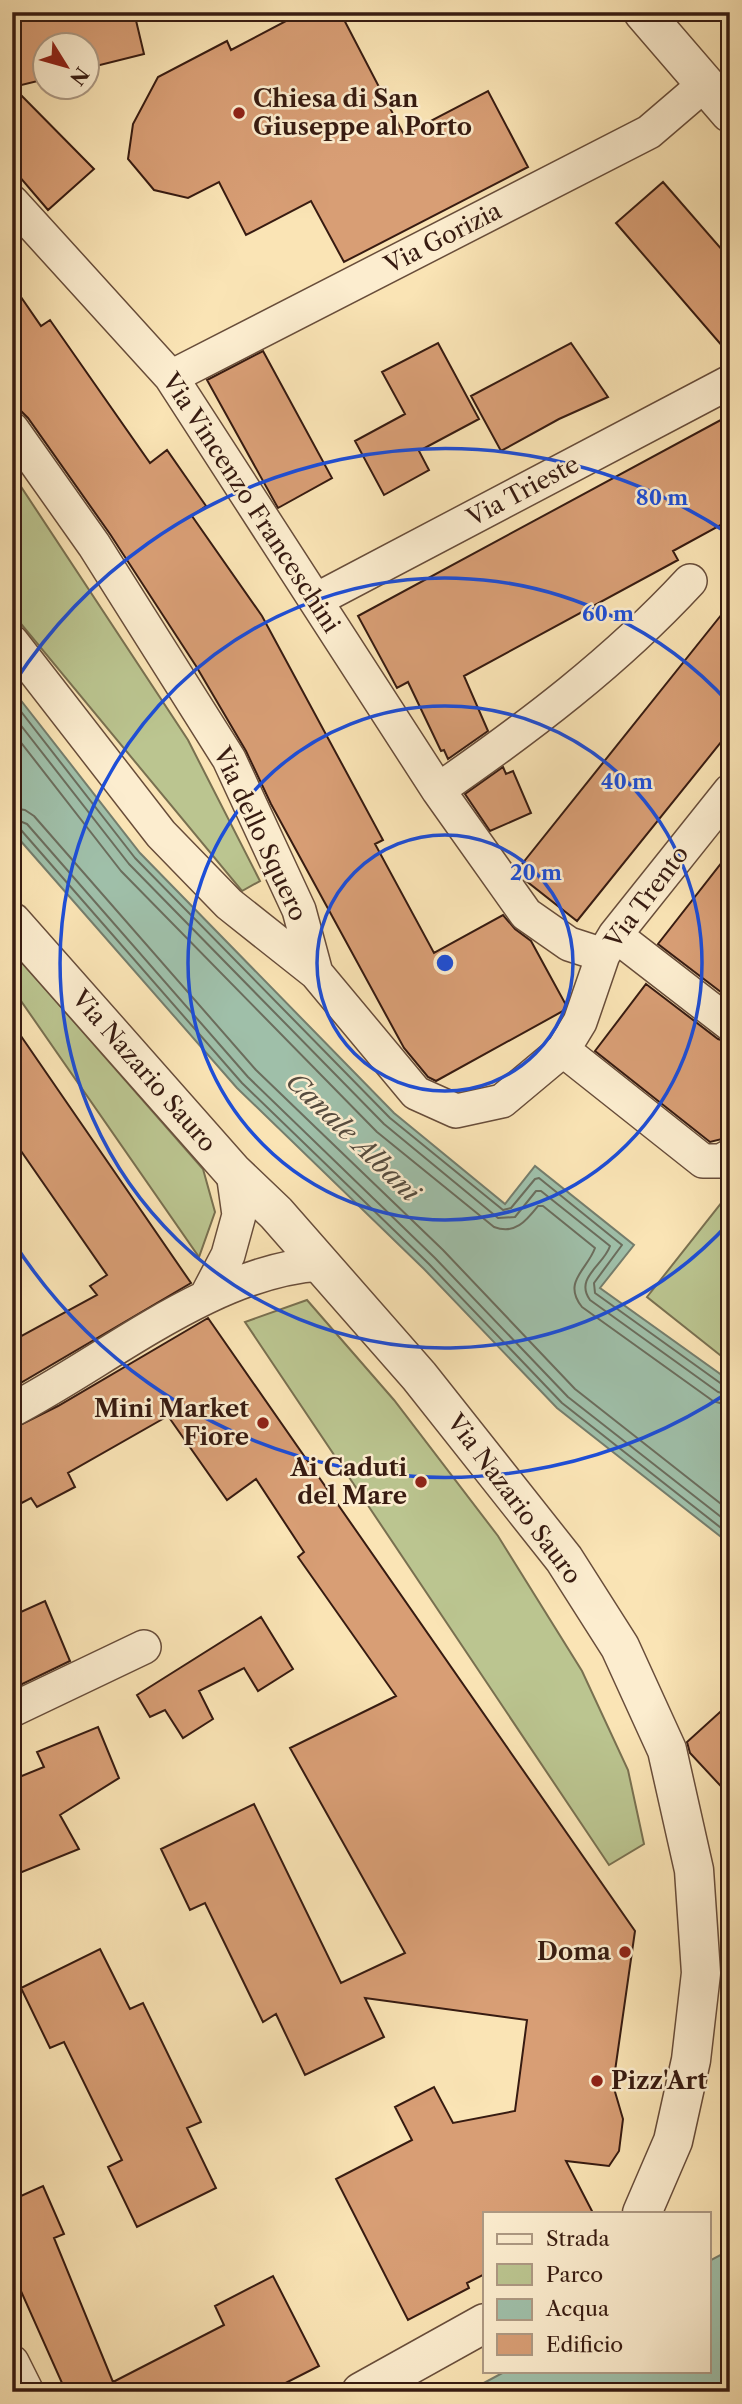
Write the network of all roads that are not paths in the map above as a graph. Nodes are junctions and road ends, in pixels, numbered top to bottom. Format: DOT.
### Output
graph roads {
  1 [pos="643,12"];
  2 [pos="705,84"];
  3 [pos="730,113"];
  4 [pos="12,202"];
  5 [pos="171,377"];
  6 [pos="730,382"];
  7 [pos="12,429"];
  8 [pos="690,581"];
  9 [pos="316,600"];
  10 [pos="12,642"];
  11 [pos="438,790"];
  12 [pos="730,791"];
  13 [pos="12,922"];
  14 [pos="609,945"];
  15 [pos="316,973"];
  16 [pos="730,1024"];
  17 [pos="563,1050"];
  18 [pos="730,1156"];
  19 [pos="233,1172"];
  20 [pos="321,1264"];
  21 [pos="207,1294"];
  22 [pos="12,1410"];
  23 [pos="144,1647"];
  24 [pos="12,1710"];
  25 [pos="644,2211"];
  26 [pos="483,2324"];
  27 [pos="12,2362"];
  28 [pos="27,2392"];
  29 [pos="361,2392"];
  1 -- 2 [label="street"];
  2 -- 3 [label="street"];
  2 -- 5 [label="street, Via Gorizia"];
  4 -- 5 [label="street, Via Vincenzo Franceschini"];
  5 -- 9 [label="street, Via Vincenzo Franceschini"];
  6 -- 9 [label="street, Via Trieste"];
  7 -- 15 [label="street, Via dello Squero"];
  8 -- 11 [label="street"];
  9 -- 11 [label="street, Via Vincenzo Franceschini"];
  10 -- 15 [label="street"];
  11 -- 14 [label="street, Via Vincenzo Franceschini"];
  12 -- 14 [label="street, Via Trento"];
  13 -- 19 [label="street, Via Nazario Sauro"];
  14 -- 16 [label="street, Via Vincenzo Franceschini"];
  14 -- 17 [label="street, Via Trento"];
  15 -- 17 [label="street, Via dello Squero"];
  17 -- 18 [label="street"];
  19 -- 20 [label="street, Via Nazario Sauro"];
  19 -- 21 [label="street"];
  20 -- 21 [label="street"];
  20 -- 25 [label="street, Via Nazario Sauro"];
  21 -- 22 [label="street"];
  23 -- 24 [label="street"];
  26 -- 29 [label="street"];
  27 -- 28 [label="street"];
}
